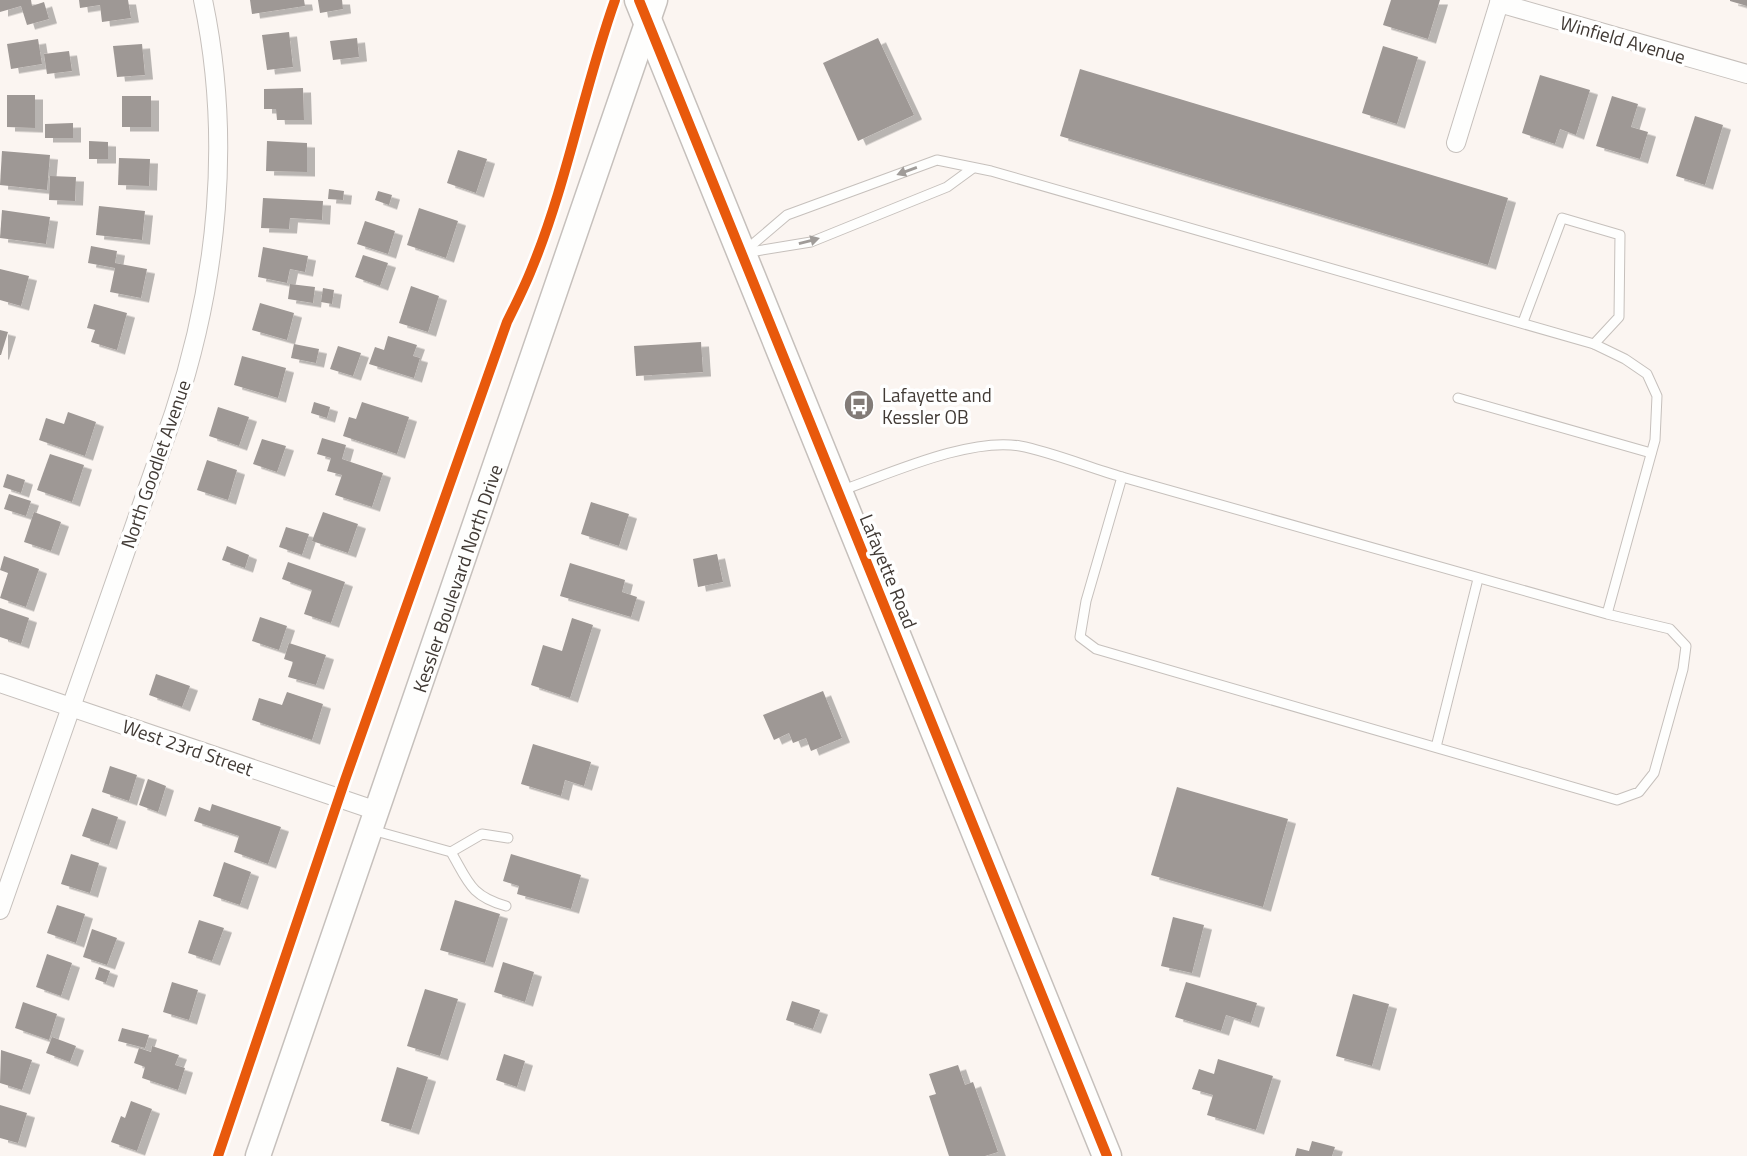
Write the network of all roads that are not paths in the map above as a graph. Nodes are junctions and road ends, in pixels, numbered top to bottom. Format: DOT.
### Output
graph roads {
  1 [pos="203,0"];
  2 [pos="1500,1"];
  3 [pos="648,8"];
  4 [pos="1747,74"];
  5 [pos="1456,143"];
  6 [pos="973,168"];
  7 [pos="742,254"];
  8 [pos="1523,322"];
  9 [pos="1594,344"];
  10 [pos="1458,398"];
  11 [pos="1651,453"];
  12 [pos="1122,477"];
  13 [pos="838,491"];
  14 [pos="1478,579"];
  15 [pos="1607,614"];
  16 [pos="0,683"];
  17 [pos="70,706"];
  18 [pos="1436,747"];
  19 [pos="373,820"];
  20 [pos="508,838"];
  21 [pos="451,852"];
  22 [pos="506,906"];
  23 [pos="0,910"];
  24 [pos="258,1156"];
  25 [pos="1107,1156"];
  1 -- 17 [label="street, North Goodlet Avenue"];
  2 -- 4 [label="street, Winfield Avenue"];
  2 -- 5 [label="street"];
  3 -- 7 [label="main road, Lafayette Road"];
  3 -- 19 [label="main road, Kessler Boulevard North Drive"];
  7 -- 6 [label="lane, one-way"];
  6 -- 7 [label="lane, one-way"];
  6 -- 8 [label="lane"];
  7 -- 13 [label="main road, Lafayette Road"];
  8 -- 9 [label="lane"];
  8 -- 9 [label="lane"];
  9 -- 11 [label="lane"];
  10 -- 11 [label="lane"];
  11 -- 15 [label="lane"];
  12 -- 13 [label="lane"];
  12 -- 14 [label="lane"];
  12 -- 18 [label="lane"];
  13 -- 25 [label="main road, Lafayette Road"];
  14 -- 15 [label="lane"];
  14 -- 18 [label="lane"];
  15 -- 18 [label="lane"];
  16 -- 17 [label="street, West 23rd Street"];
  17 -- 19 [label="street, West 23rd Street"];
  17 -- 23 [label="street, North Goodlet Avenue"];
  19 -- 21 [label="lane"];
  19 -- 24 [label="main road, Kessler Boulevard North Drive"];
  20 -- 21 [label="lane"];
  21 -- 22 [label="lane"];
}
